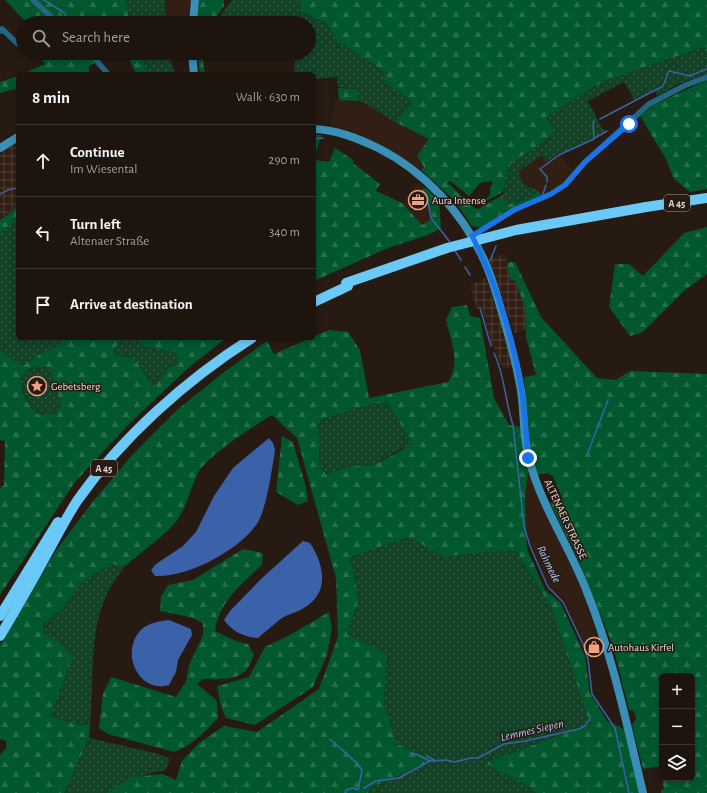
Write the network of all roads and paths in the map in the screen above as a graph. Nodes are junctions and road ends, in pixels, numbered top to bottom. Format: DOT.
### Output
graph roads {
  1 [pos="33,0"];
  2 [pos="195,0"];
  3 [pos="50,16"];
  4 [pos="194,16"];
  5 [pos="1,29"];
  6 [pos="16,42"];
  7 [pos="96,60"];
  8 [pos="193,60"];
  9 [pos="106,72"];
  10 [pos="194,72"];
  11 [pos="707,77"];
  12 [pos="316,129"];
  13 [pos="16,138"];
  14 [pos="0,148"];
  15 [pos="707,198"];
  16 [pos="707,203"];
  17 [pos="646,209"];
  18 [pos="472,236"];
  19 [pos="347,284"];
  20 [pos="316,297"];
  21 [pos="316,301"];
  22 [pos="243,340"];
  23 [pos="249,340"];
  24 [pos="0,616"];
  25 [pos="0,636"];
  26 [pos="643,793"];
  1 -- 3 [label="street"];
  2 -- 4 [label="main road"];
  5 -- 6 [label="street"];
  7 -- 9 [label="street"];
  8 -- 10 [label="main road"];
  11 -- 18 [label="street"];
  12 -- 18 [label="main road, ALTENAER STRASSE"];
  13 -- 14 [label="main road"];
  15 -- 17 [label="highway, A 45"];
  16 -- 17 [label="highway, A 45"];
  17 -- 19 [label="highway, A 45, bridge"];
  18 -- 26 [label="main road, ALTENAER STRASSE"];
  19 -- 20 [label="highway, A 45"];
  19 -- 21 [label="highway, A 45"];
  22 -- 24 [label="highway, A 45"];
  23 -- 25 [label="highway, A 45"];
}
